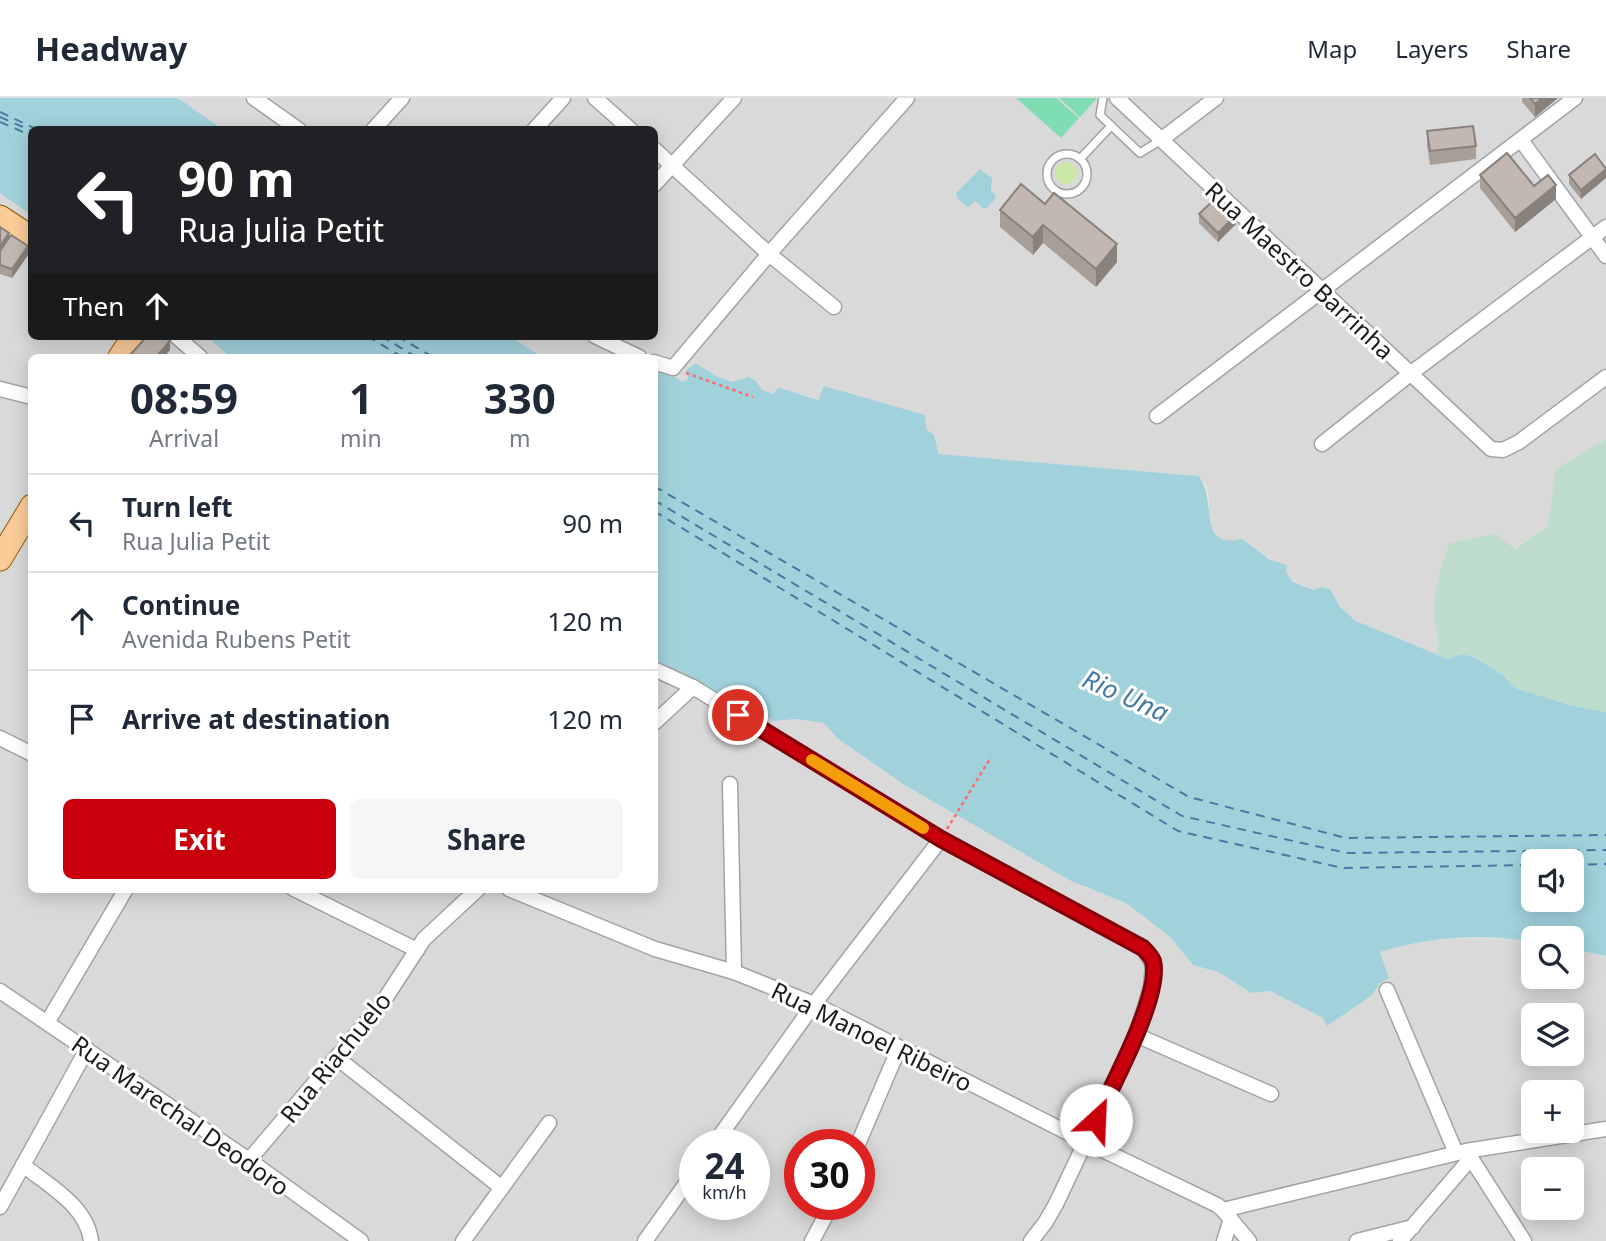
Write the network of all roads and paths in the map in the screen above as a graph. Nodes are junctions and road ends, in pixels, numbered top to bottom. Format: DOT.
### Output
graph roads {
  1 [pos="254,98"];
  2 [pos="402,98"];
  3 [pos="563,98"];
  4 [pos="595,98"];
  5 [pos="734,98"];
  6 [pos="907,98"];
  7 [pos="1103,98"];
  8 [pos="1117,98"];
  9 [pos="1216,98"];
  10 [pos="1575,98"];
  11 [pos="293,126"];
  12 [pos="377,126"];
  13 [pos="538,126"];
  14 [pos="627,126"];
  15 [pos="1111,126"];
  16 [pos="1162,139"];
  17 [pos="1521,140"];
  18 [pos="658,152"];
  19 [pos="1080,159"];
  20 [pos="673,165"];
  21 [pos="658,181"];
  22 [pos="0,217"];
  23 [pos="1606,227"];
  24 [pos="28,234"];
  25 [pos="1592,238"];
  26 [pos="769,254"];
  27 [pos="1606,256"];
  28 [pos="1322,292"];
  29 [pos="834,307"];
  30 [pos="181,340"];
  31 [pos="603,340"];
  32 [pos="197,354"];
  33 [pos="633,354"];
  34 [pos="658,363"];
  35 [pos="673,368"];
  36 [pos="1410,374"];
  37 [pos="1606,377"];
  38 [pos="0,389"];
  39 [pos="28,396"];
  40 [pos="753,397"];
  41 [pos="1157,416"];
  42 [pos="1322,444"];
  43 [pos="28,512"];
  44 [pos="0,558"];
  45 [pos="658,671"];
  46 [pos="693,687"];
  47 [pos="658,715"];
  48 [pos="0,738"];
  49 [pos="28,752"];
  50 [pos="992,757"];
  51 [pos="730,784"];
  52 [pos="941,839"];
  53 [pos="124,893"];
  54 [pos="302,893"];
  55 [pos="474,893"];
  56 [pos="519,893"];
  57 [pos="417,950"];
  58 [pos="734,972"];
  59 [pos="1387,990"];
  60 [pos="0,991"];
  61 [pos="814,1004"];
  62 [pos="47,1023"];
  63 [pos="1136,1035"];
  64 [pos="899,1048"];
  65 [pos="87,1049"];
  66 [pos="337,1058"];
  67 [pos="1270,1094"];
  68 [pos="549,1123"];
  69 [pos="725,1129"];
  70 [pos="864,1129"];
  71 [pos="1606,1129"];
  72 [pos="1086,1142"];
  73 [pos="1464,1154"];
  74 [pos="249,1160"];
  75 [pos="23,1165"];
  76 [pos="502,1188"];
  77 [pos="679,1193"];
  78 [pos="0,1208"];
  79 [pos="1227,1214"];
  80 [pos="823,1220"];
  81 [pos="1413,1227"];
  82 [pos="91,1241"];
  83 [pos="361,1241"];
  84 [pos="463,1241"];
  85 [pos="645,1241"];
  86 [pos="812,1241"];
  87 [pos="1031,1241"];
  88 [pos="1224,1241"];
  89 [pos="1249,1241"];
  90 [pos="1357,1241"];
  91 [pos="1400,1241"];
  92 [pos="1524,1241"];
  1 -- 11 [label="street"];
  2 -- 12 [label="street"];
  3 -- 13 [label="street"];
  4 -- 14 [label="street"];
  5 -- 20 [label="street"];
  6 -- 26 [label="street"];
  7 -- 15 [label="lane"];
  8 -- 16 [label="street, Rua Maestro Barrinha"];
  9 -- 16 [label="street"];
  10 -- 17 [label="street"];
  15 -- 16 [label="lane"];
  15 -- 19 [label="lane"];
  16 -- 28 [label="street, Rua Maestro Barrinha"];
  17 -- 25 [label="street"];
  17 -- 28 [label="street"];
  18 -- 20 [label="street"];
  19 -- 19 [label="lane"];
  20 -- 21 [label="street"];
  20 -- 26 [label="street"];
  22 -- 24 [label="main road"];
  23 -- 25 [label="street"];
  25 -- 27 [label="street"];
  25 -- 36 [label="street"];
  26 -- 29 [label="street"];
  26 -- 35 [label="street"];
  28 -- 36 [label="street, Rua Maestro Barrinha"];
  28 -- 41 [label="street"];
  30 -- 32 [label="street"];
  31 -- 33 [label="street"];
  34 -- 35 [label="street"];
  35 -- 40 [label="path"];
  36 -- 37 [label="street, Rua Maestro Barrinha"];
  36 -- 42 [label="street"];
  38 -- 39 [label="street"];
  43 -- 44 [label="main road"];
  45 -- 46 [label="street"];
  46 -- 47 [label="street"];
  46 -- 52 [label="street"];
  48 -- 49 [label="street"];
  50 -- 52 [label="path"];
  51 -- 58 [label="street"];
  52 -- 61 [label="street"];
  52 -- 63 [label="street"];
  53 -- 62 [label="street"];
  54 -- 57 [label="street"];
  55 -- 57 [label="street, Rua Riachuelo"];
  56 -- 58 [label="street, Rua Manoel Ribeiro"];
  57 -- 66 [label="street, Rua Riachuelo"];
  58 -- 61 [label="street, Rua Manoel Ribeiro"];
  59 -- 73 [label="street"];
  60 -- 62 [label="street, Rua Marechal Deodoro"];
  61 -- 64 [label="street, Rua Manoel Ribeiro"];
  61 -- 69 [label="street"];
  62 -- 65 [label="street, Rua Marechal Deodoro"];
  63 -- 67 [label="street"];
  63 -- 72 [label="street"];
  64 -- 70 [label="street"];
  64 -- 72 [label="street, Rua Manoel Ribeiro"];
  65 -- 74 [label="street, Rua Marechal Deodoro"];
  65 -- 75 [label="street"];
  66 -- 74 [label="street, Rua Riachuelo"];
  66 -- 76 [label="street"];
  68 -- 76 [label="street"];
  71 -- 73 [label="street"];
  72 -- 79 [label="street, Rua Manoel Ribeiro"];
  72 -- 87 [label="street"];
  73 -- 79 [label="street"];
  73 -- 81 [label="street"];
  73 -- 92 [label="street"];
  74 -- 83 [label="street, Rua Marechal Deodoro"];
  75 -- 78 [label="street"];
  75 -- 82 [label="street"];
  76 -- 84 [label="street"];
  77 -- 85 [label="street"];
  79 -- 88 [label="street"];
  79 -- 89 [label="street"];
  80 -- 86 [label="street"];
  81 -- 90 [label="street"];
  81 -- 91 [label="street"];
}
